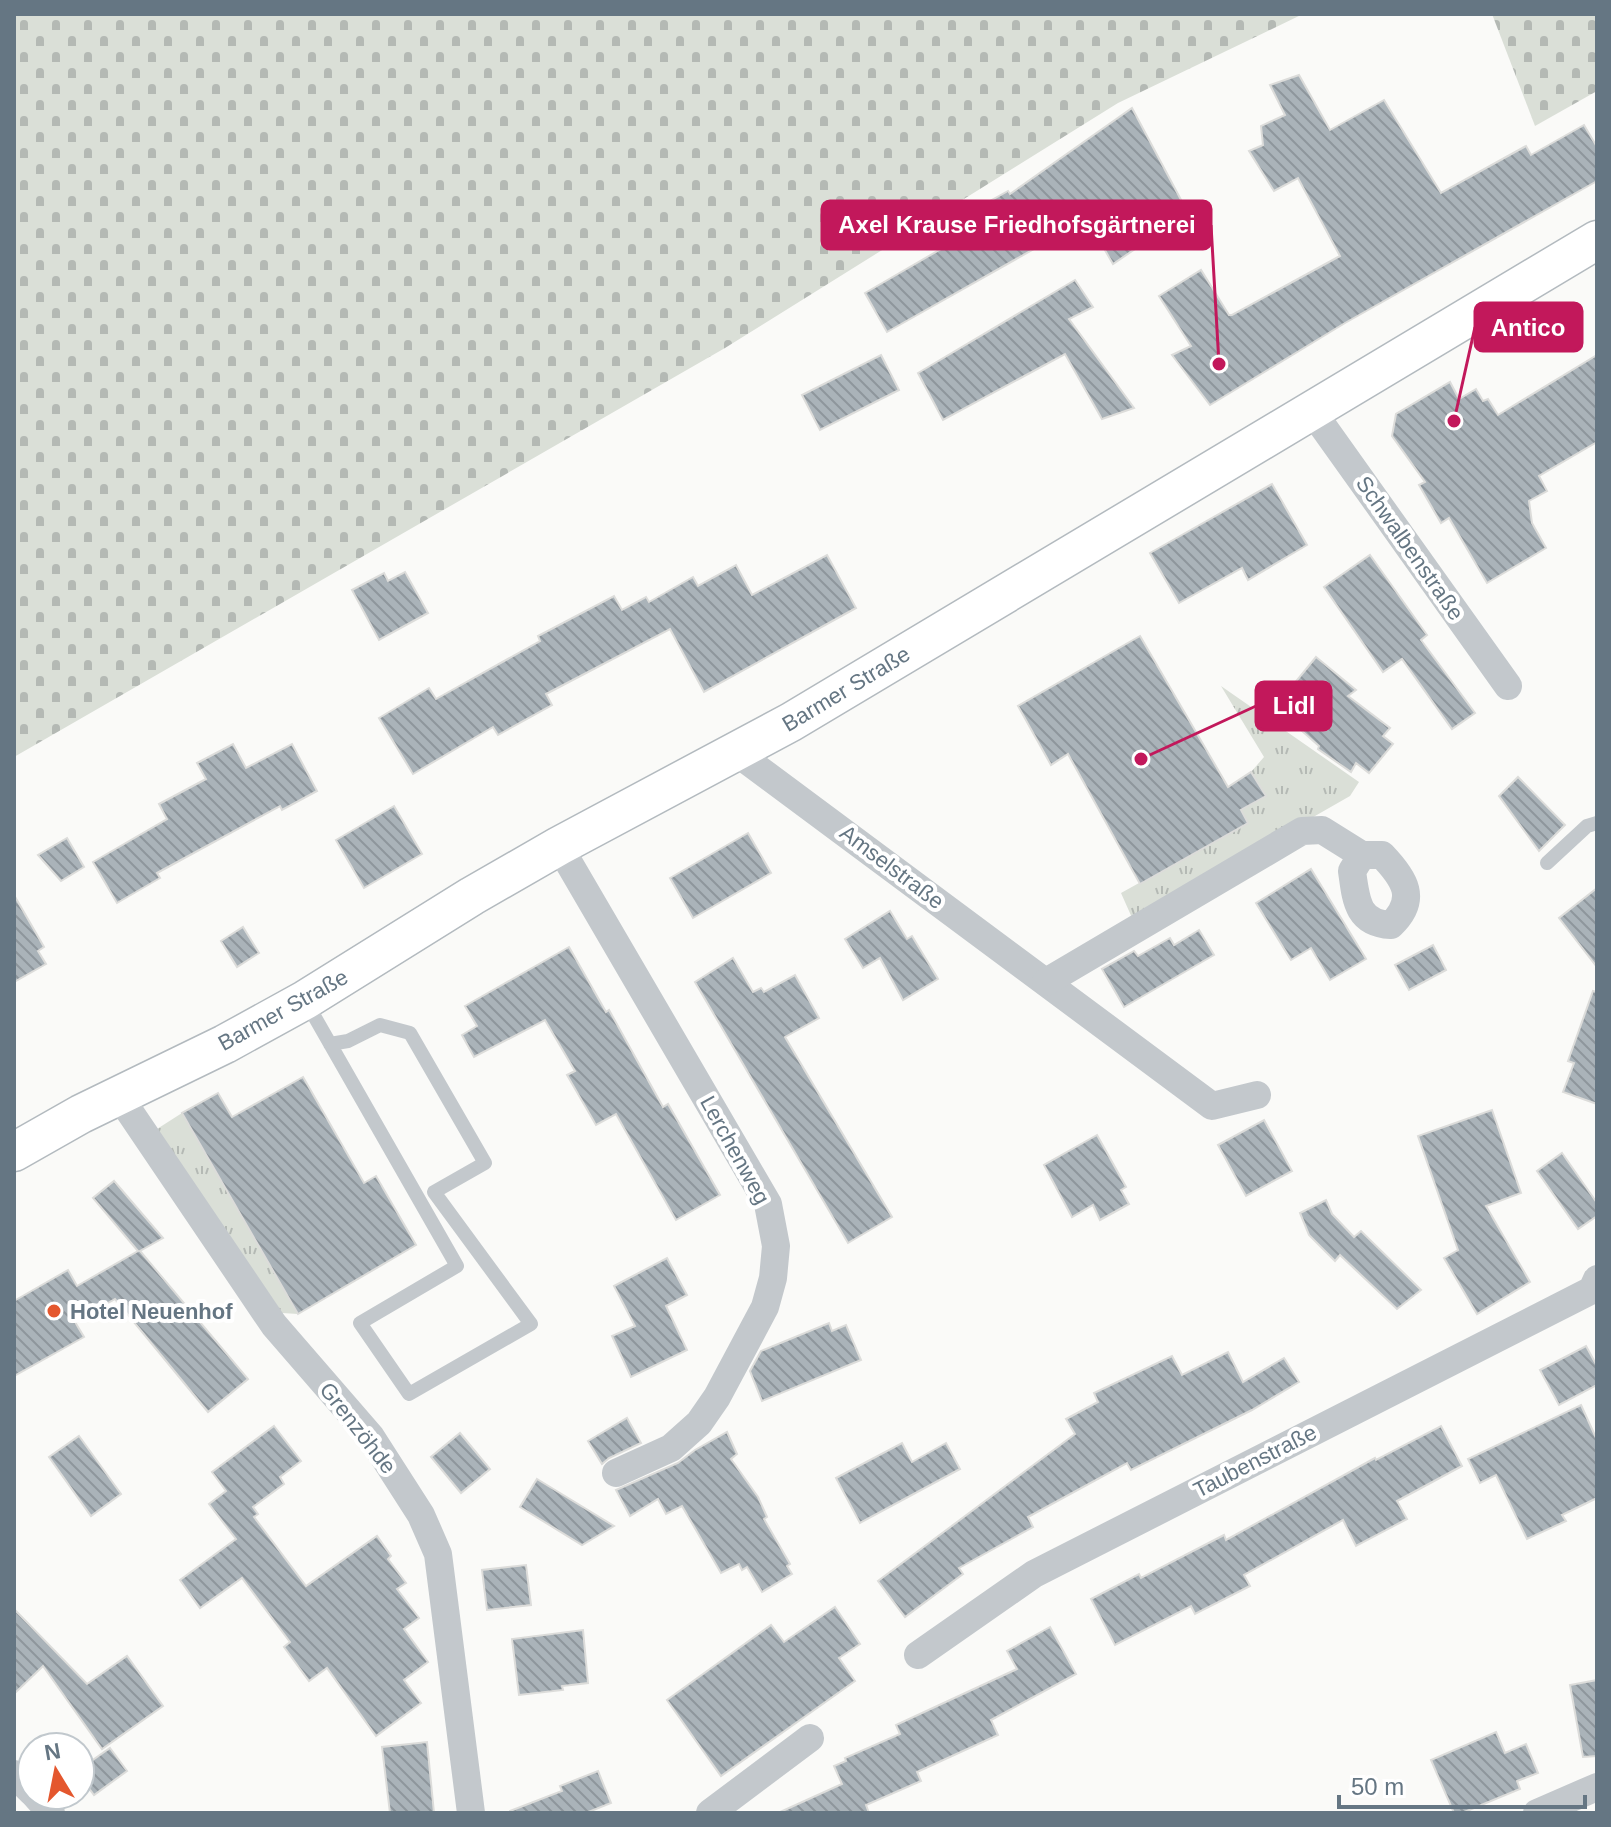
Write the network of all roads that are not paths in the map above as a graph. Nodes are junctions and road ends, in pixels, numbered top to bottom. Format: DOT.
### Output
graph roads {
  1 [pos="1597,240"];
  2 [pos="1312,411"];
  3 [pos="1508,686"];
  4 [pos="737,753"];
  5 [pos="1597,823"];
  6 [pos="559,846"];
  7 [pos="1362,855"];
  8 [pos="1547,863"];
  9 [pos="1046,982"];
  10 [pos="305,1000"];
  11 [pos="330,1044"];
  12 [pos="1257,1095"];
  13 [pos="119,1096"];
  14 [pos="14,1152"];
  15 [pos="434,1192"];
  16 [pos="418,1198"];
  17 [pos="1595,1289"];
  18 [pos="616,1473"];
  19 [pos="918,1655"];
  20 [pos="810,1738"];
  21 [pos="1597,1787"];
  22 [pos="471,1813"];
  23 [pos="710,1813"];
  24 [pos="1537,1813"];
  1 -- 2 [label="main road, Barmer Straße"];
  2 -- 3 [label="street, Schwalbenstraße"];
  2 -- 4 [label="main road, Barmer Straße"];
  4 -- 6 [label="main road, Barmer Straße"];
  4 -- 9 [label="street, Amselstraße"];
  5 -- 8 [label="lane"];
  6 -- 10 [label="main road, Barmer Straße"];
  6 -- 18 [label="street, Lerchenweg"];
  7 -- 9 [label="street"];
  9 -- 12 [label="street, Amselstraße"];
  10 -- 11 [label="lane"];
  10 -- 13 [label="main road, Barmer Straße"];
  11 -- 15 [label="lane"];
  11 -- 16 [label="lane"];
  13 -- 14 [label="main road, Barmer Straße"];
  13 -- 22 [label="street, Grenzöhde"];
  15 -- 16 [label="lane"];
  15 -- 16 [label="lane"];
  17 -- 19 [label="street, Taubenstraße"];
  20 -- 23 [label="street"];
  21 -- 24 [label="street"];
}
